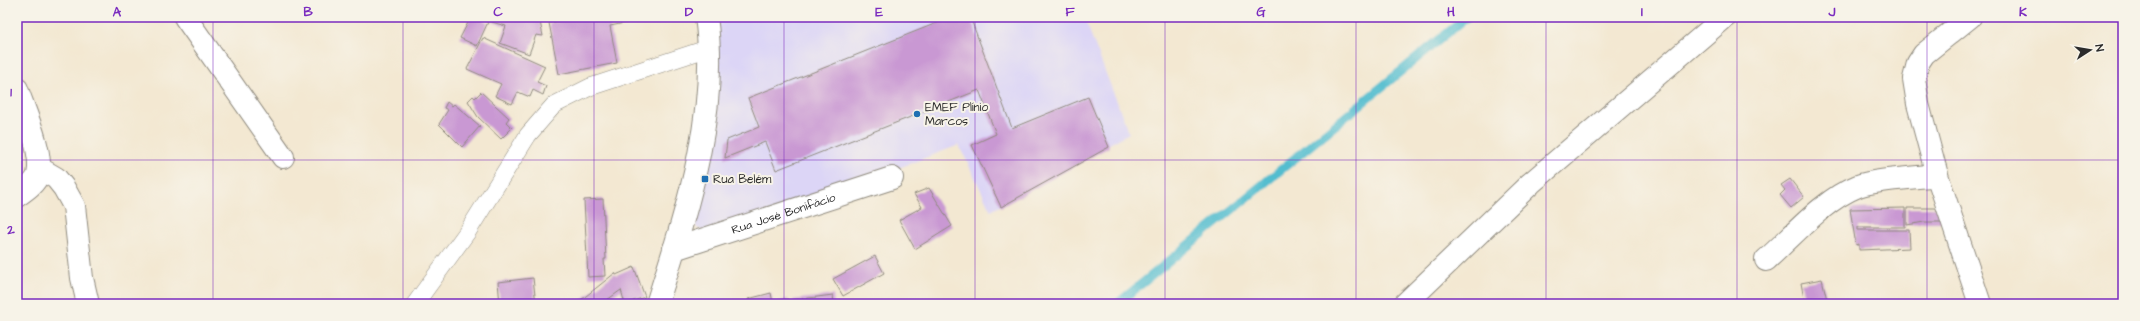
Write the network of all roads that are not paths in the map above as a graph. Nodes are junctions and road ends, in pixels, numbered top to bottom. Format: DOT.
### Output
graph roads {
  1 [pos="185,17"];
  2 [pos="706,17"];
  3 [pos="1725,17"];
  4 [pos="1970,17"];
  5 [pos="709,48"];
  6 [pos="17,89"];
  7 [pos="283,157"];
  8 [pos="39,168"];
  9 [pos="1937,175"];
  10 [pos="892,178"];
  11 [pos="17,196"];
  12 [pos="674,249"];
  13 [pos="1766,260"];
  14 [pos="88,304"];
  15 [pos="415,304"];
  16 [pos="656,304"];
  17 [pos="1405,304"];
  18 [pos="1980,304"];
  1 -- 7 [label="street"];
  2 -- 5 [label="street"];
  3 -- 17 [label="street"];
  4 -- 9 [label="street"];
  5 -- 12 [label="street"];
  5 -- 15 [label="lane"];
  6 -- 8 [label="street"];
  8 -- 11 [label="street"];
  8 -- 14 [label="street"];
  9 -- 13 [label="street"];
  9 -- 18 [label="street"];
  10 -- 12 [label="street, Rua José Bonifácio"];
  12 -- 16 [label="street"];
}
